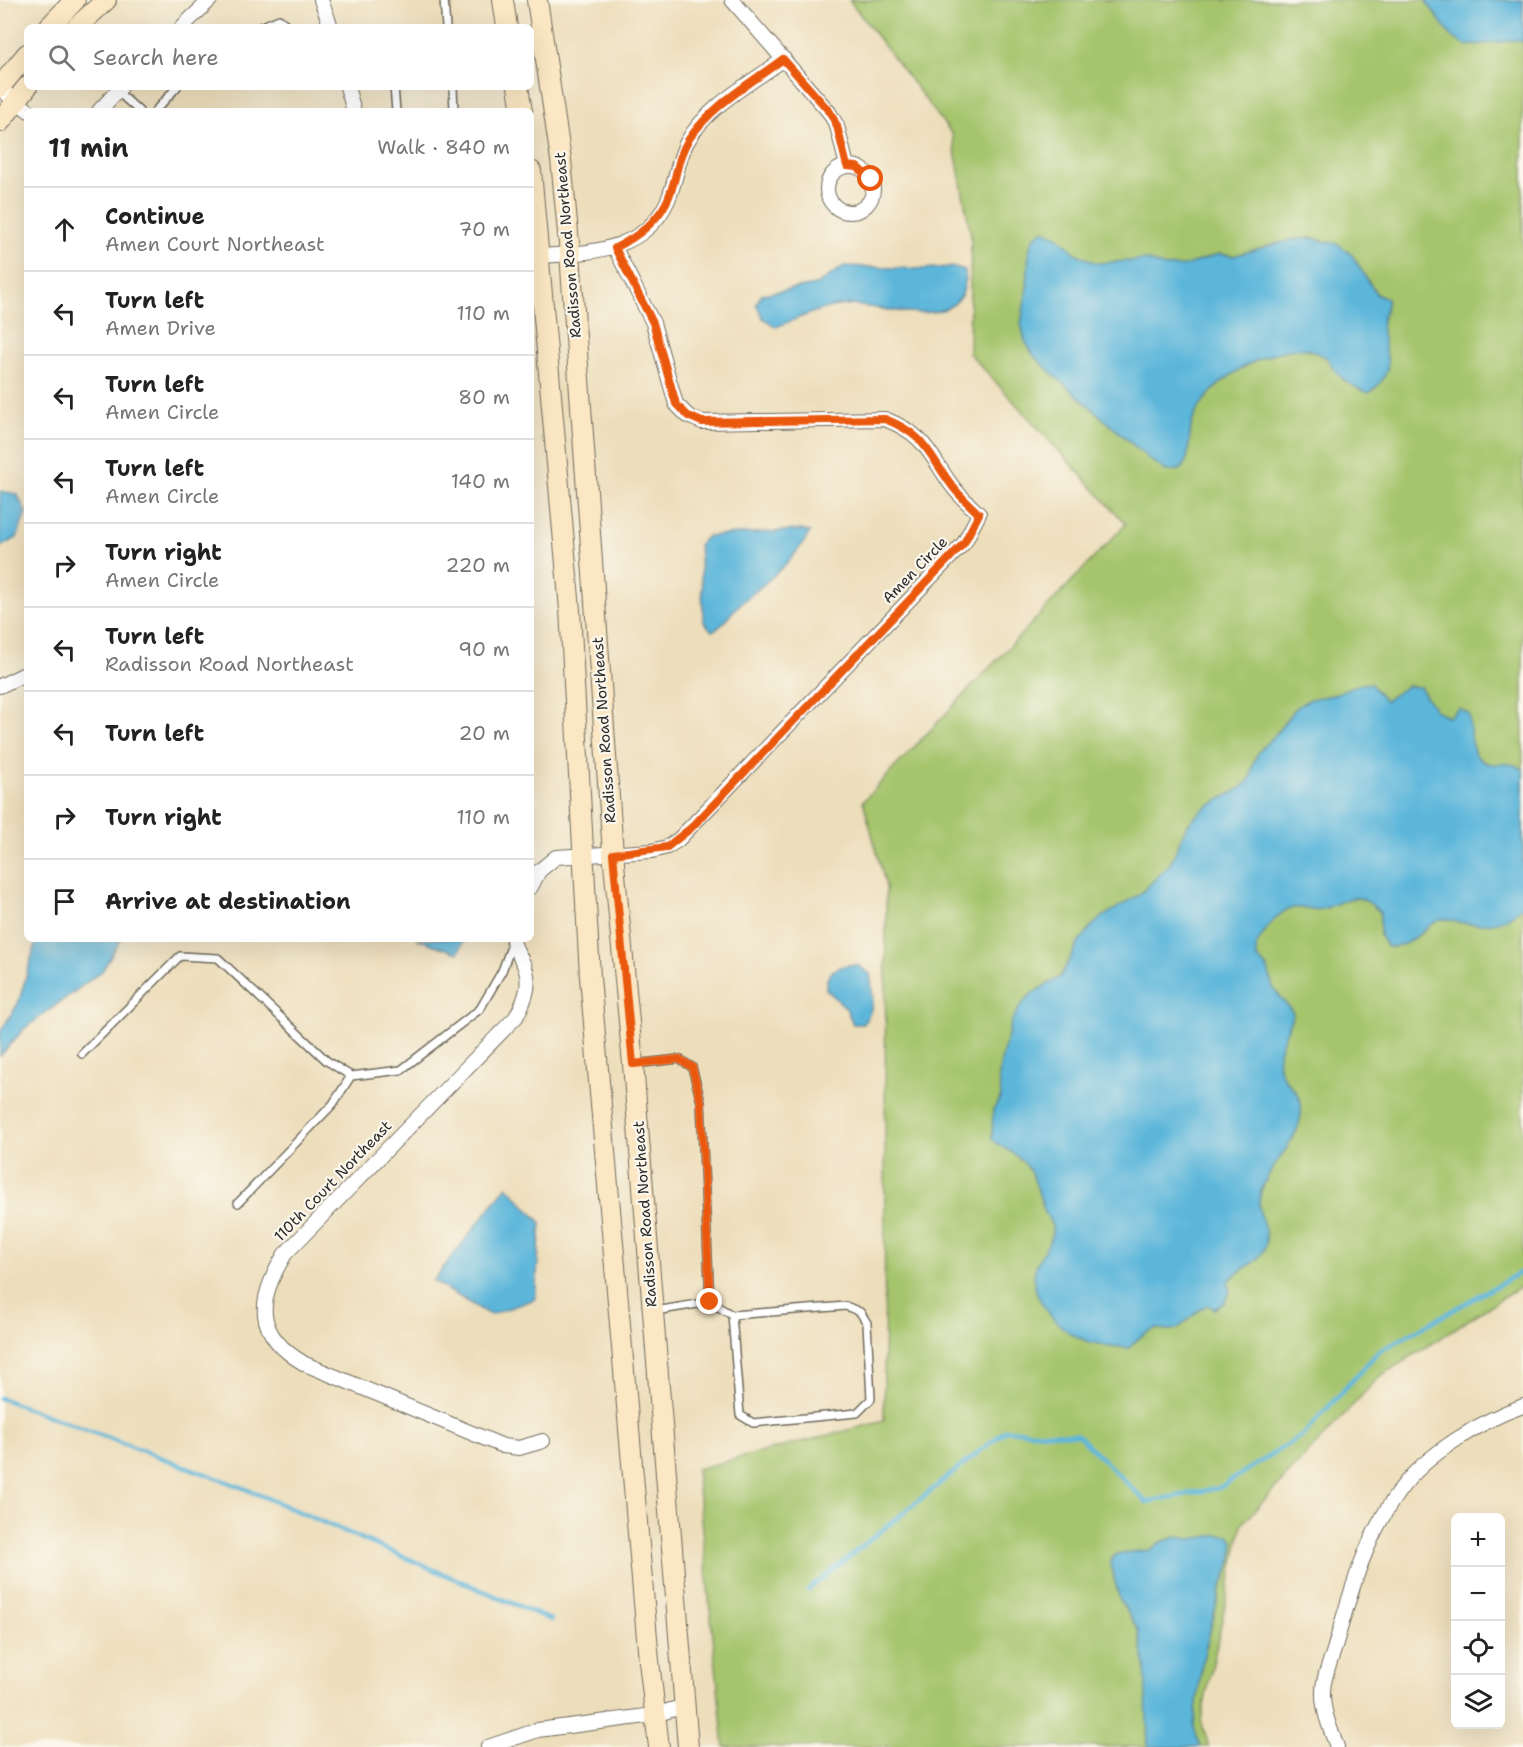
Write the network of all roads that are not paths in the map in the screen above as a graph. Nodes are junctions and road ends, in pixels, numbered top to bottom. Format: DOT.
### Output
graph roads {
  1 [pos="75,0"];
  2 [pos="106,0"];
  3 [pos="210,0"];
  4 [pos="444,0"];
  5 [pos="503,0"];
  6 [pos="537,0"];
  7 [pos="732,0"];
  8 [pos="325,1"];
  9 [pos="52,24"];
  10 [pos="80,24"];
  11 [pos="185,24"];
  12 [pos="268,24"];
  13 [pos="285,24"];
  14 [pos="330,24"];
  15 [pos="446,24"];
  16 [pos="507,24"];
  17 [pos="783,59"];
  18 [pos="24,63"];
  19 [pos="118,90"];
  20 [pos="120,90"];
  21 [pos="174,90"];
  22 [pos="348,90"];
  23 [pos="394,90"];
  24 [pos="453,90"];
  25 [pos="518,90"];
  26 [pos="14,95"];
  27 [pos="102,108"];
  28 [pos="136,108"];
  29 [pos="158,108"];
  30 [pos="353,108"];
  31 [pos="396,108"];
  32 [pos="454,108"];
  33 [pos="522,108"];
  34 [pos="0,122"];
  35 [pos="847,166"];
  36 [pos="534,235"];
  37 [pos="615,248"];
  38 [pos="570,254"];
  39 [pos="535,256"];
  40 [pos="24,674"];
  41 [pos="0,686"];
  42 [pos="585,854"];
  43 [pos="613,854"];
  44 [pos="534,882"];
  45 [pos="512,942"];
  46 [pos="514,942"];
  47 [pos="82,1054"];
  48 [pos="633,1064"];
  49 [pos="351,1076"];
  50 [pos="238,1203"];
  51 [pos="710,1302"];
  52 [pos="652,1311"];
  53 [pos="732,1315"];
  54 [pos="1523,1406"];
  55 [pos="543,1441"];
  56 [pos="685,1707"];
  57 [pos="654,1715"];
  58 [pos="488,1747"];
  59 [pos="659,1747"];
  60 [pos="687,1747"];
  61 [pos="1337,1747"];
  1 -- 9 [label="main road"];
  2 -- 10 [label="main road"];
  3 -- 11 [label="street"];
  4 -- 15 [label="lane"];
  5 -- 16 [label="main road"];
  6 -- 38 [label="main road, Radisson Road Northeast"];
  7 -- 17 [label="street"];
  8 -- 14 [label="street"];
  12 -- 13 [label="lane"];
  17 -- 35 [label="street"];
  17 -- 37 [label="street"];
  18 -- 26 [label="main road"];
  19 -- 27 [label="street"];
  20 -- 28 [label="lane"];
  21 -- 29 [label="lane"];
  22 -- 30 [label="street"];
  23 -- 31 [label="lane"];
  24 -- 32 [label="lane"];
  25 -- 33 [label="main road"];
  26 -- 34 [label="main road"];
  36 -- 39 [label="main road, Radisson Road Northeast"];
  37 -- 38 [label="street"];
  37 -- 43 [label="street, Amen Circle"];
  38 -- 39 [label="street"];
  38 -- 43 [label="main road, Radisson Road Northeast"];
  39 -- 42 [label="main road, Radisson Road Northeast"];
  40 -- 41 [label="street"];
  42 -- 43 [label="street"];
  42 -- 44 [label="street"];
  42 -- 57 [label="main road, Radisson Road Northeast"];
  43 -- 48 [label="main road, Radisson Road Northeast"];
  45 -- 49 [label="lane"];
  46 -- 55 [label="street, 110th Court Northeast"];
  47 -- 49 [label="lane"];
  48 -- 51 [label="lane"];
  48 -- 52 [label="main road, Radisson Road Northeast"];
  49 -- 50 [label="lane"];
  51 -- 52 [label="lane"];
  51 -- 53 [label="lane"];
  52 -- 56 [label="main road, Radisson Road Northeast"];
  53 -- 53 [label="lane"];
  54 -- 61 [label="street"];
  56 -- 57 [label="street"];
  56 -- 60 [label="main road, Radisson Road Northeast"];
  57 -- 58 [label="street"];
  57 -- 59 [label="main road, Radisson Road Northeast"];
}
